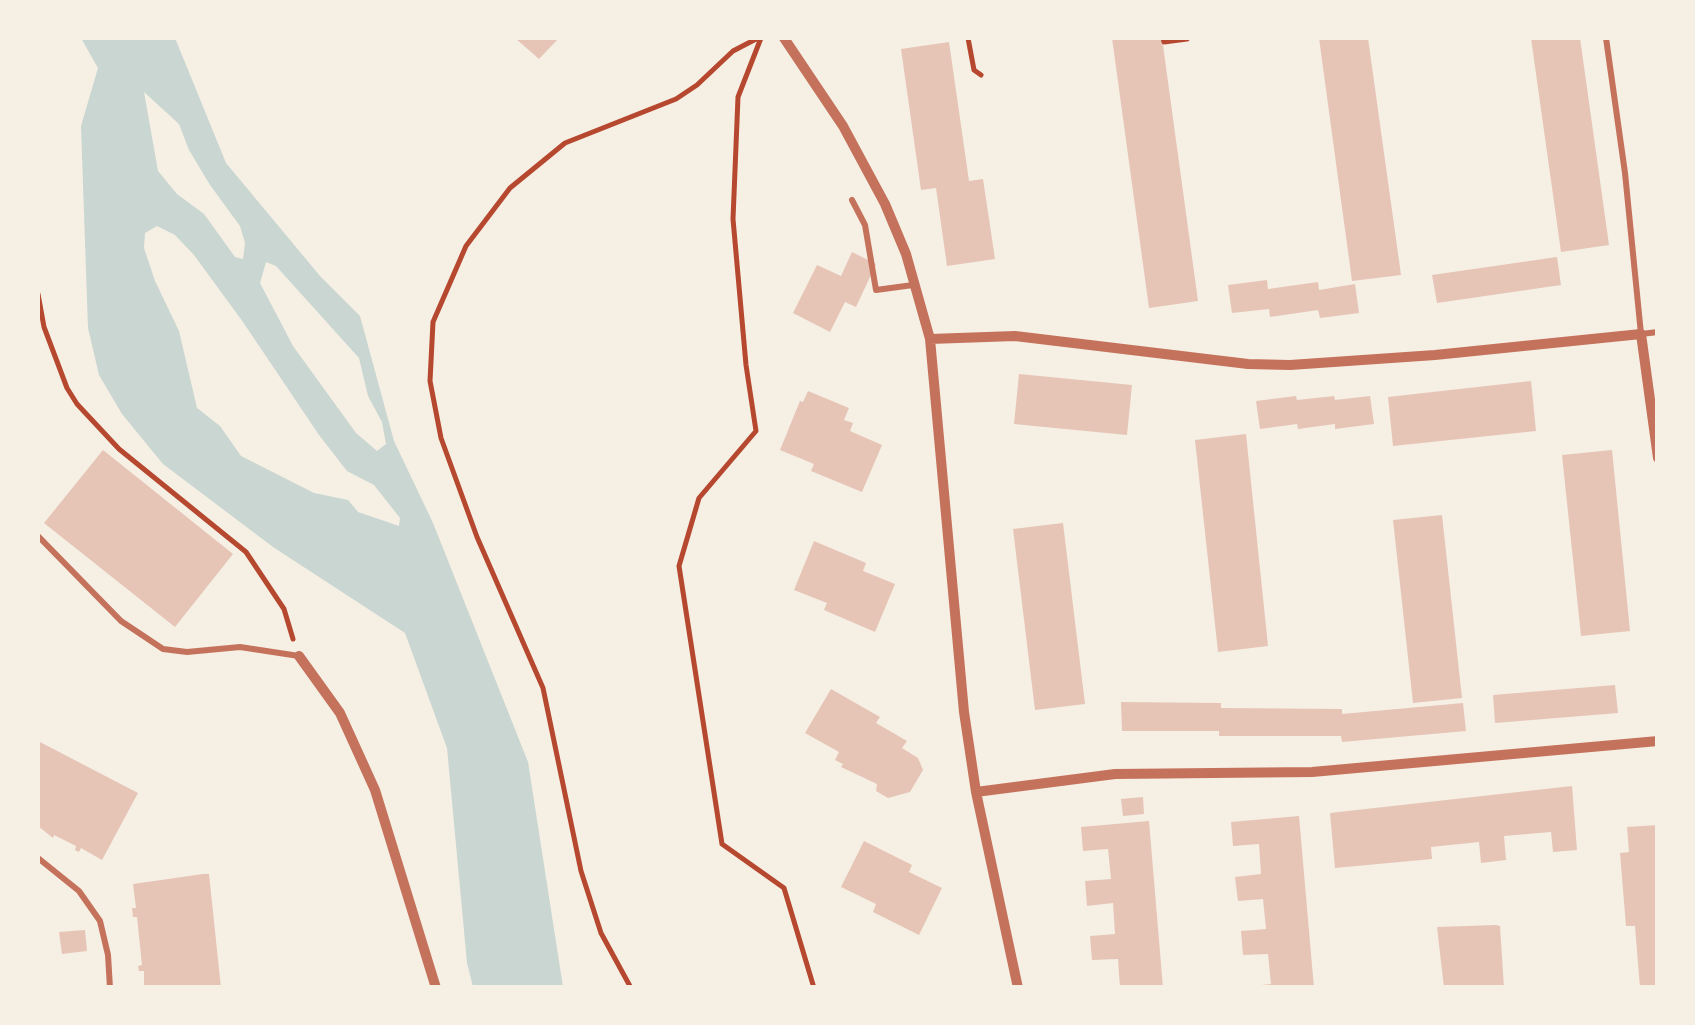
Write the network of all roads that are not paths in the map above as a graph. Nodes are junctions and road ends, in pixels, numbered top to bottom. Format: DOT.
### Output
graph roads {
  1 [pos="784,38"];
  2 [pos="1606,38"];
  3 [pos="852,200"];
  4 [pos="915,285"];
  5 [pos="1658,332"];
  6 [pos="1640,334"];
  7 [pos="930,339"];
  8 [pos="1658,458"];
  9 [pos="38,536"];
  10 [pos="299,656"];
  11 [pos="1658,740"];
  12 [pos="976,792"];
  13 [pos="38,858"];
  14 [pos="110,988"];
  15 [pos="436,988"];
  16 [pos="1018,988"];
  1 -- 4 [label="street"];
  2 -- 6 [label="lane"];
  3 -- 4 [label="lane"];
  4 -- 7 [label="street"];
  5 -- 6 [label="lane"];
  6 -- 7 [label="street"];
  6 -- 8 [label="street"];
  7 -- 12 [label="street"];
  9 -- 10 [label="lane"];
  10 -- 15 [label="street"];
  11 -- 12 [label="street"];
  12 -- 16 [label="street"];
  13 -- 14 [label="lane"];
}
